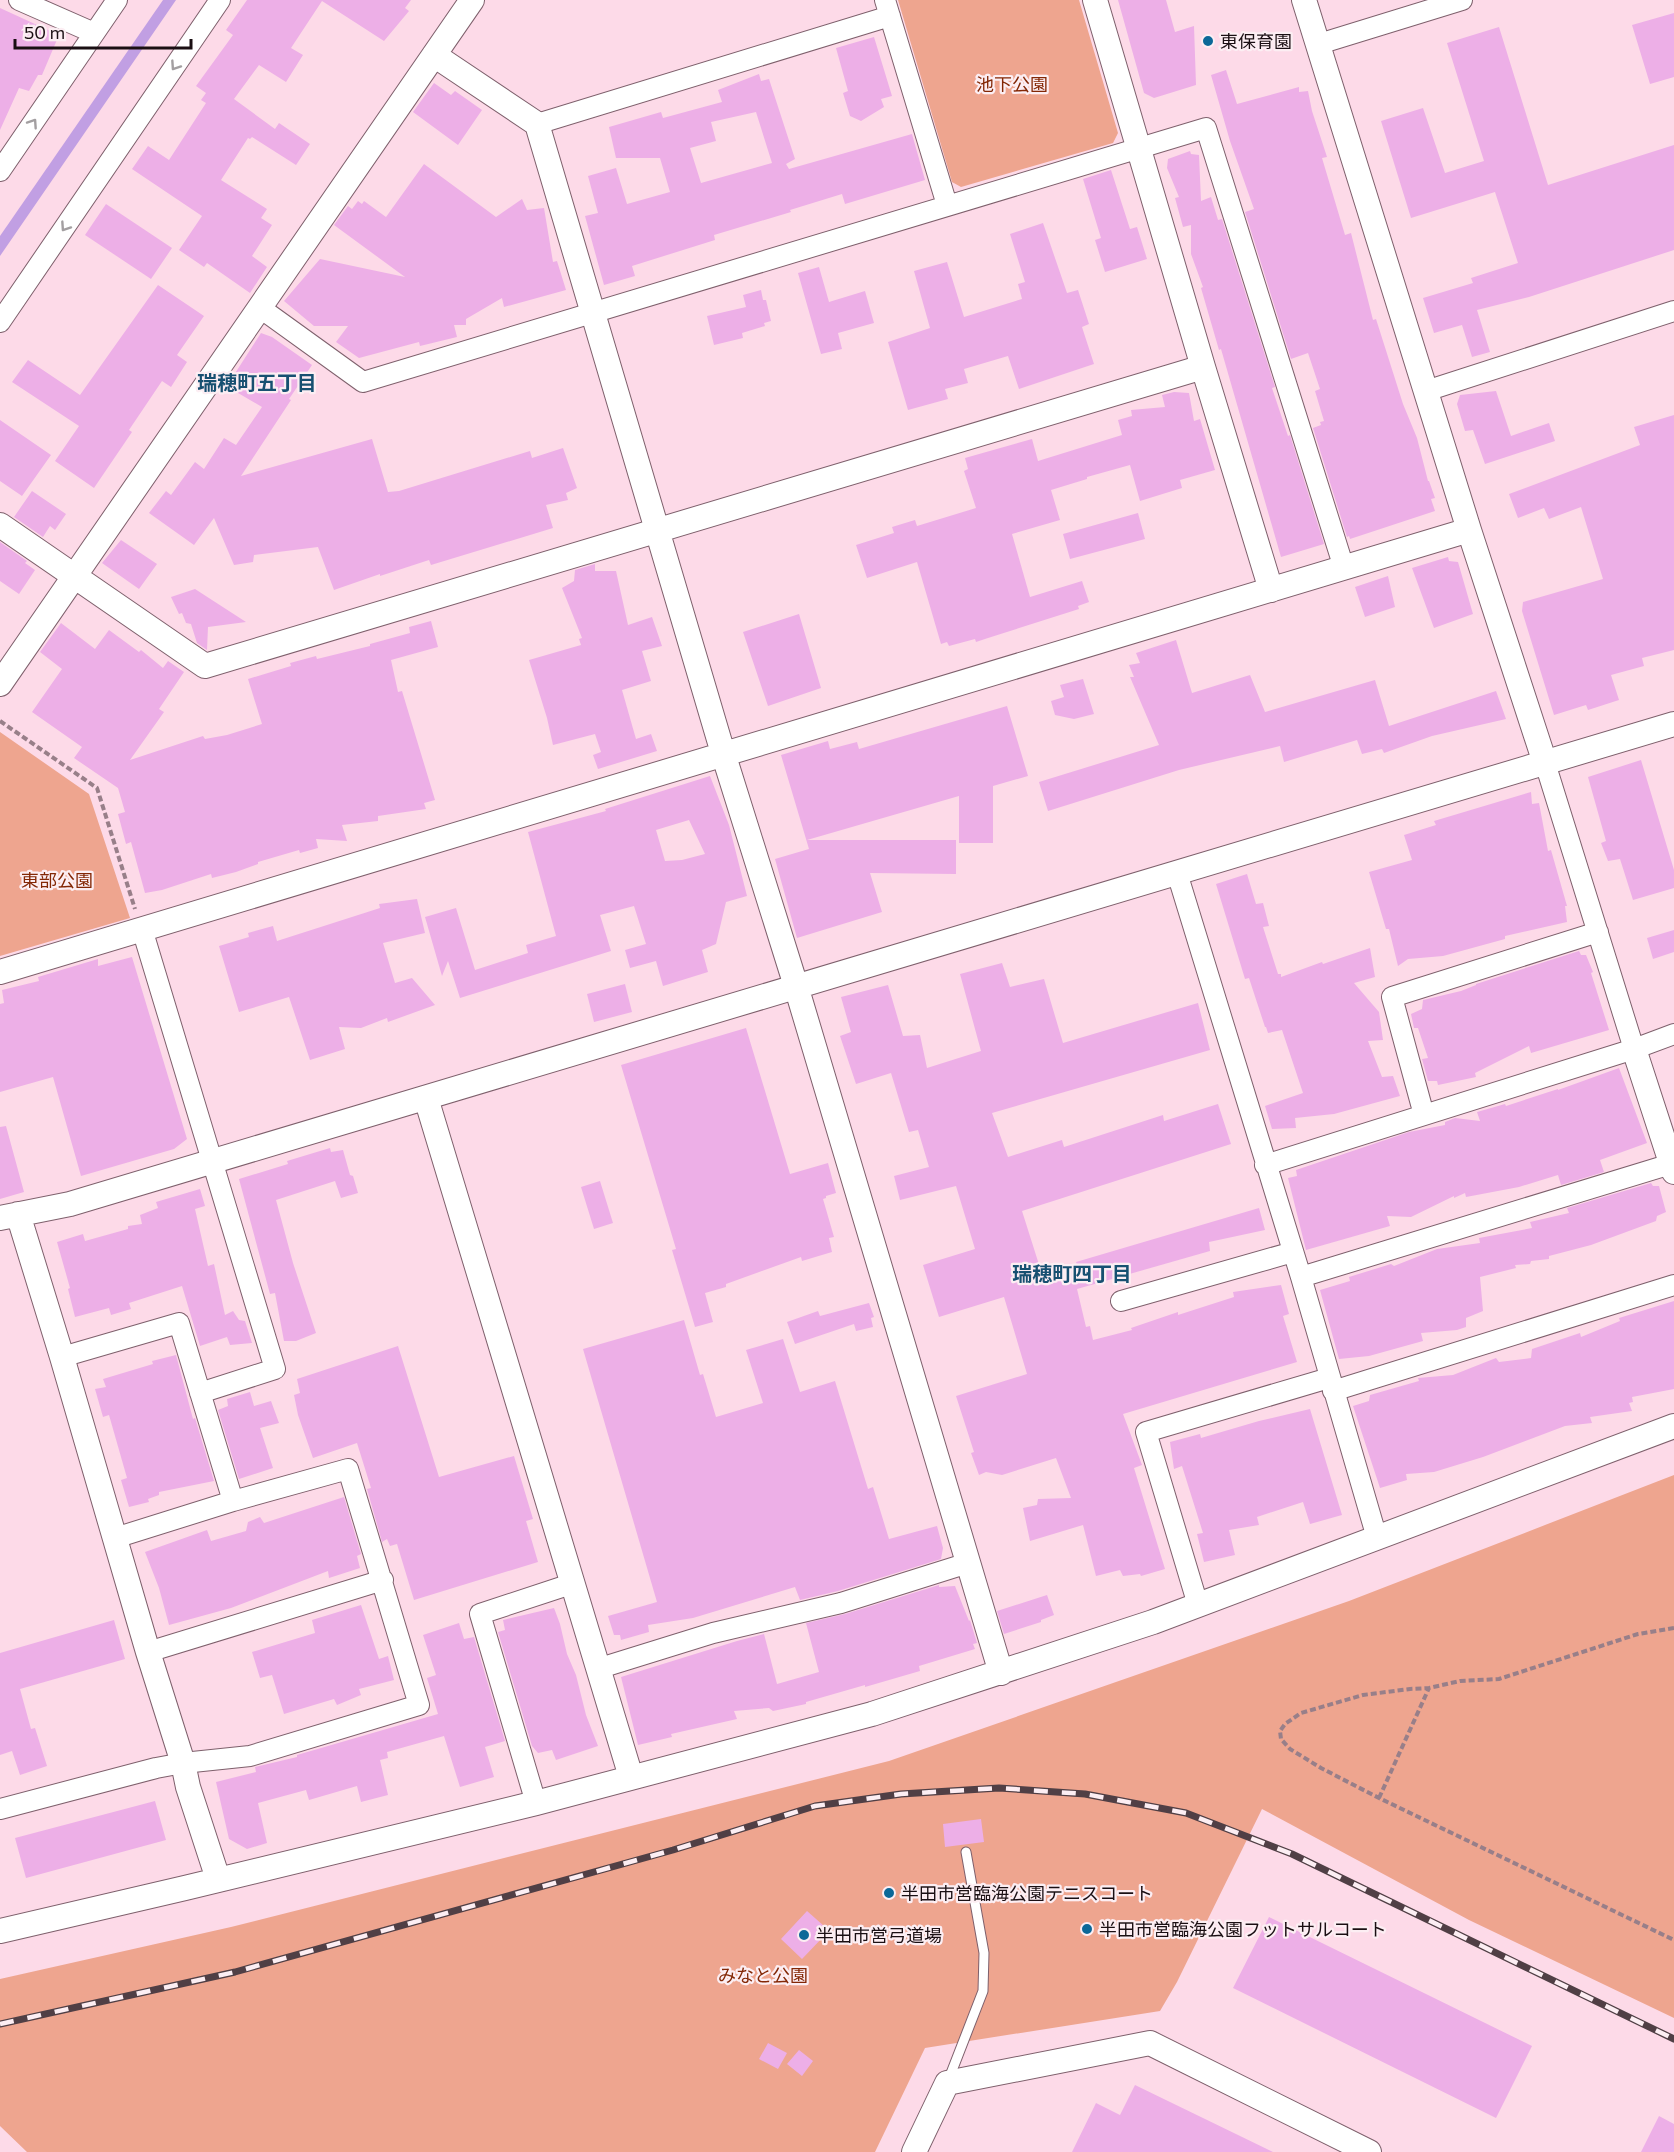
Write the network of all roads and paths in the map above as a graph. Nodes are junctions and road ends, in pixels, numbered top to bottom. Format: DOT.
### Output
graph roads {
  1 [pos="19,0"];
  2 [pos="117,0"];
  3 [pos="220,0"];
  4 [pos="472,0"];
  5 [pos="1095,0"];
  6 [pos="1304,0"];
  7 [pos="1462,0"];
  8 [pos="888,8"];
  9 [pos="94,33"];
  10 [pos="1319,45"];
  11 [pos="434,55"];
  12 [pos="537,124"];
  13 [pos="1139,147"];
  14 [pos="0,171"];
  15 [pos="947,205"];
  16 [pos="259,307"];
  17 [pos="1674,311"];
  18 [pos="592,312"];
  19 [pos="0,322"];
  20 [pos="1203,367"];
  21 [pos="1426,391"];
  22 [pos="0,525"];
  23 [pos="657,530"];
  24 [pos="1468,530"];
  25 [pos="1344,567"];
  26 [pos="75,576"];
  27 [pos="1271,590"];
  28 [pos="0,684"];
  29 [pos="0,721"];
  30 [pos="1674,724"];
  31 [pos="723,753"];
  32 [pos="1545,763"];
  33 [pos="1177,873"];
  34 [pos="142,929"];
  35 [pos="1598,932"];
  36 [pos="0,972"];
  37 [pos="796,986"];
  38 [pos="1674,1034"];
  39 [pos="1634,1049"];
  40 [pos="426,1098"];
  41 [pos="1424,1115"];
  42 [pos="212,1162"];
  43 [pos="1265,1165"];
  44 [pos="1673,1166"];
  45 [pos="9,1216"];
  46 [pos="1293,1252"];
  47 [pos="1301,1277"];
  48 [pos="1674,1285"];
  49 [pos="1121,1301"];
  50 [pos="62,1357"];
  51 [pos="1331,1385"];
  52 [pos="200,1393"];
  53 [pos="1674,1426"];
  54 [pos="233,1501"];
  55 [pos="115,1538"];
  56 [pos="1377,1538"];
  57 [pos="968,1563"];
  58 [pos="383,1580"];
  59 [pos="571,1584"];
  60 [pos="1198,1605"];
  61 [pos="1674,1628"];
  62 [pos="148,1652"];
  63 [pos="597,1669"];
  64 [pos="1001,1672"];
  65 [pos="1429,1689"];
  66 [pos="183,1763"];
  67 [pos="631,1777"];
  68 [pos="1379,1798"];
  69 [pos="536,1803"];
  70 [pos="0,1809"];
  71 [pos="966,1852"];
  72 [pos="218,1879"];
  73 [pos="0,1931"];
  74 [pos="1674,1940"];
  75 [pos="947,2083"];
  76 [pos="914,2152"];
  77 [pos="1369,2152"];
  1 -- 9 [label="street"];
  2 -- 9 [label="street"];
  3 -- 19 [label="street, one-way"];
  4 -- 11 [label="street"];
  5 -- 13 [label="street"];
  6 -- 10 [label="street"];
  7 -- 10 [label="street"];
  8 -- 12 [label="street"];
  8 -- 15 [label="street"];
  14 -- 9 [label="street, one-way"];
  10 -- 21 [label="street"];
  11 -- 12 [label="street"];
  11 -- 16 [label="street"];
  12 -- 18 [label="street"];
  13 -- 15 [label="street"];
  13 -- 20 [label="street"];
  13 -- 25 [label="street"];
  15 -- 18 [label="street"];
  16 -- 18 [label="street"];
  16 -- 26 [label="street"];
  17 -- 21 [label="street"];
  18 -- 23 [label="street"];
  20 -- 23 [label="street"];
  20 -- 27 [label="street"];
  21 -- 24 [label="street"];
  22 -- 26 [label="street"];
  23 -- 26 [label="street"];
  23 -- 31 [label="street"];
  24 -- 25 [label="street"];
  24 -- 32 [label="street"];
  25 -- 27 [label="street"];
  26 -- 28 [label="street"];
  27 -- 31 [label="street"];
  29 -- 34 [label="path"];
  30 -- 32 [label="street"];
  31 -- 34 [label="street"];
  31 -- 37 [label="street"];
  32 -- 33 [label="street"];
  32 -- 35 [label="street"];
  33 -- 37 [label="street"];
  33 -- 43 [label="street"];
  34 -- 36 [label="street"];
  34 -- 42 [label="street"];
  35 -- 39 [label="street"];
  35 -- 41 [label="street"];
  37 -- 40 [label="street"];
  37 -- 57 [label="street"];
  38 -- 39 [label="street"];
  39 -- 41 [label="street"];
  39 -- 44 [label="street"];
  40 -- 42 [label="street"];
  40 -- 59 [label="street"];
  41 -- 43 [label="street"];
  42 -- 45 [label="street"];
  42 -- 52 [label="street"];
  43 -- 46 [label="street"];
  44 -- 47 [label="street"];
  45 -- 50 [label="street"];
  46 -- 47 [label="street"];
  46 -- 49 [label="street"];
  47 -- 51 [label="street"];
  48 -- 51 [label="street"];
  50 -- 52 [label="street"];
  50 -- 55 [label="street"];
  51 -- 56 [label="street"];
  51 -- 60 [label="street"];
  52 -- 54 [label="street"];
  53 -- 56 [label="street"];
  54 -- 55 [label="street"];
  54 -- 58 [label="street"];
  55 -- 62 [label="street"];
  56 -- 60 [label="street"];
  57 -- 63 [label="street"];
  57 -- 64 [label="street"];
  58 -- 62 [label="street"];
  58 -- 66 [label="street"];
  59 -- 63 [label="street"];
  59 -- 69 [label="street"];
  60 -- 64 [label="street"];
  61 -- 65 [label="path"];
  62 -- 66 [label="street"];
  63 -- 67 [label="street"];
  64 -- 67 [label="street"];
  65 -- 68 [label="path"];
  65 -- 68 [label="path"];
  66 -- 70 [label="street"];
  66 -- 72 [label="street"];
  67 -- 69 [label="street"];
  68 -- 74 [label="path"];
  69 -- 72 [label="street"];
  71 -- 75 [label="lane"];
  72 -- 73 [label="street"];
  75 -- 76 [label="street"];
  75 -- 77 [label="street"];
}
